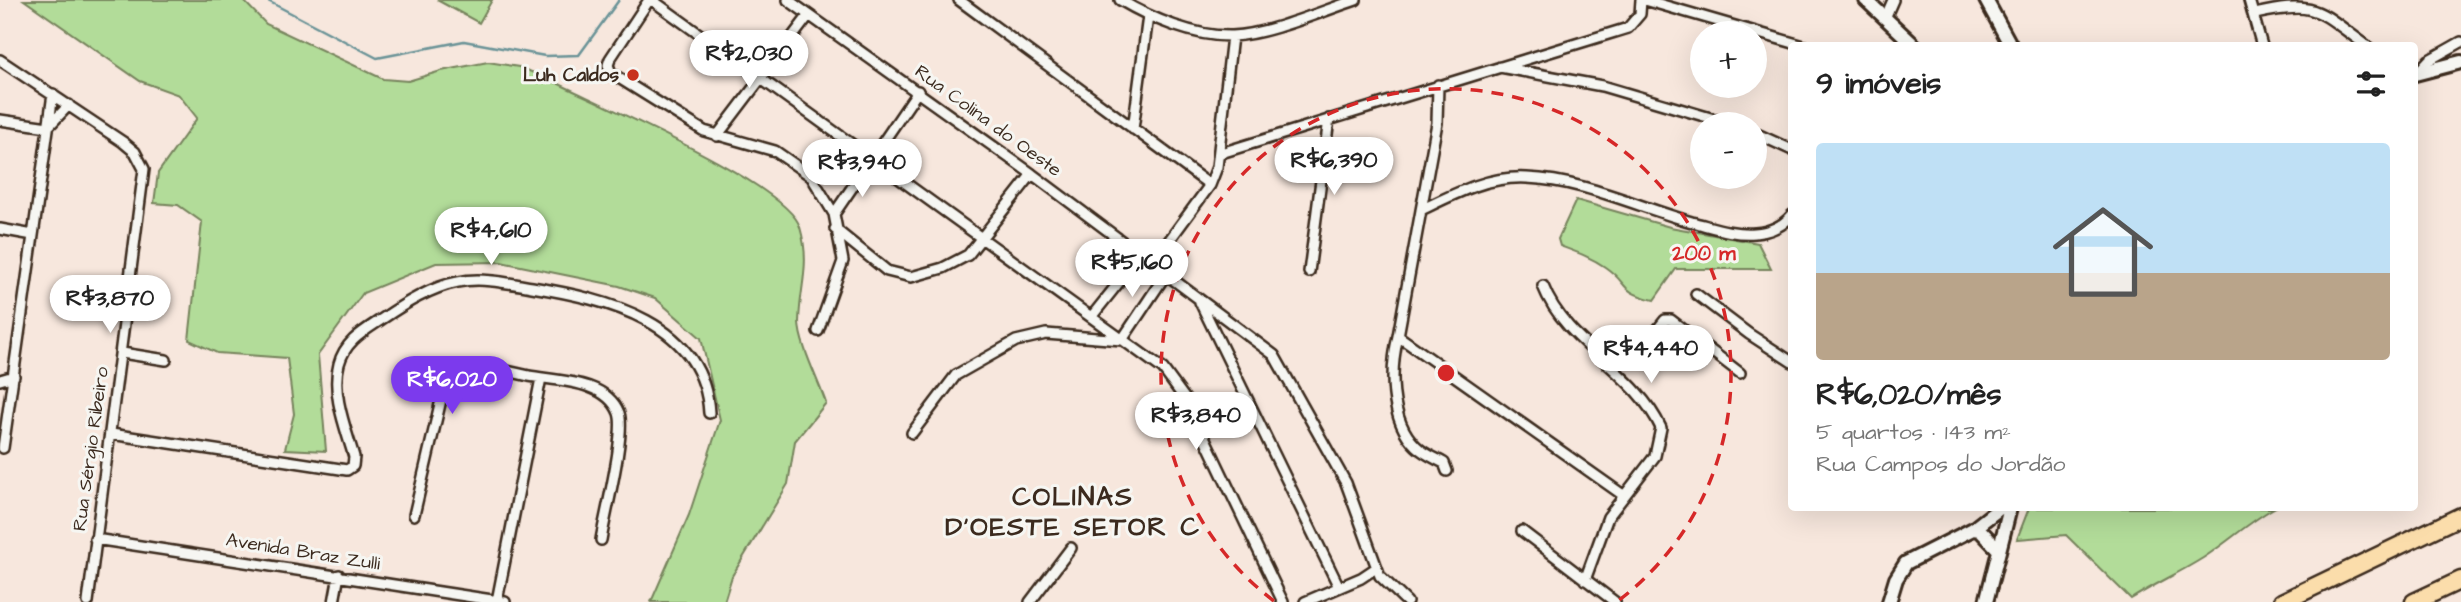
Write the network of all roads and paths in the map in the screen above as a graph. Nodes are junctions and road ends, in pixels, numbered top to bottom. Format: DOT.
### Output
graph roads {
  1 [pos="650,0"];
  2 [pos="788,0"];
  3 [pos="959,0"];
  4 [pos="1121,0"];
  5 [pos="1356,0"];
  6 [pos="1643,0"];
  7 [pos="1866,0"];
  8 [pos="1893,0"];
  9 [pos="1986,0"];
  10 [pos="2249,0"];
  11 [pos="2255,14"];
  12 [pos="808,15"];
  13 [pos="1148,16"];
  14 [pos="1886,16"];
  15 [pos="1232,36"];
  16 [pos="1790,42"];
  17 [pos="1911,42"];
  18 [pos="2009,42"];
  19 [pos="2261,42"];
  20 [pos="2361,42"];
  21 [pos="2461,42"];
  22 [pos="0,60"];
  23 [pos="2461,62"];
  24 [pos="1495,66"];
  25 [pos="2418,71"];
  26 [pos="2418,73"];
  27 [pos="760,80"];
  28 [pos="1438,85"];
  29 [pos="918,91"];
  30 [pos="53,94"];
  31 [pos="69,105"];
  32 [pos="1690,112"];
  33 [pos="1329,119"];
  34 [pos="0,121"];
  35 [pos="48,127"];
  36 [pos="1133,129"];
  37 [pos="717,136"];
  38 [pos="1767,139"];
  39 [pos="1788,148"];
  40 [pos="1221,153"];
  41 [pos="870,160"];
  42 [pos="1032,174"];
  43 [pos="1210,185"];
  44 [pos="1421,210"];
  45 [pos="834,214"];
  46 [pos="1788,219"];
  47 [pos="0,229"];
  48 [pos="835,229"];
  49 [pos="33,235"];
  50 [pos="985,237"];
  51 [pos="1140,256"];
  52 [pos="1152,264"];
  53 [pos="1309,272"];
  54 [pos="1166,274"];
  55 [pos="1543,286"];
  56 [pos="1696,293"];
  57 [pos="1199,300"];
  58 [pos="1092,316"];
  59 [pos="818,331"];
  60 [pos="1398,336"];
  61 [pos="1122,340"];
  62 [pos="122,354"];
  63 [pos="1637,355"];
  64 [pos="166,359"];
  65 [pos="1788,359"];
  66 [pos="1740,373"];
  67 [pos="14,376"];
  68 [pos="541,378"];
  69 [pos="0,380"];
  70 [pos="709,413"];
  71 [pos="912,433"];
  72 [pos="111,434"];
  73 [pos="3,449"];
  74 [pos="1447,471"];
  75 [pos="1623,495"];
  76 [pos="1996,511"];
  77 [pos="2009,511"];
  78 [pos="414,515"];
  79 [pos="2461,516"];
  80 [pos="1973,529"];
  81 [pos="1522,531"];
  82 [pos="95,539"];
  83 [pos="601,540"];
  84 [pos="1071,548"];
  85 [pos="1999,550"];
  86 [pos="1376,568"];
  87 [pos="338,575"];
  88 [pos="1585,580"];
  89 [pos="2461,580"];
  90 [pos="1339,587"];
  91 [pos="501,601"];
  92 [pos="88,602"];
  93 [pos="334,602"];
  94 [pos="1030,602"];
  95 [pos="1283,602"];
  96 [pos="1305,602"];
  97 [pos="1407,602"];
  98 [pos="1615,602"];
  99 [pos="1889,602"];
  100 [pos="1986,602"];
  101 [pos="2282,602"];
  102 [pos="2414,602"];
  1 -- 27 [label="street"];
  1 -- 37 [label="street"];
  2 -- 12 [label="street, Rua Colina do Oeste"];
  3 -- 36 [label="street"];
  4 -- 13 [label="street"];
  5 -- 15 [label="street"];
  6 -- 16 [label="street"];
  6 -- 24 [label="street"];
  7 -- 14 [label="street"];
  8 -- 14 [label="street"];
  9 -- 18 [label="street"];
  10 -- 11 [label="street"];
  11 -- 19 [label="street"];
  11 -- 20 [label="street"];
  12 -- 27 [label="street"];
  12 -- 29 [label="street, Rua Colina do Oeste"];
  13 -- 15 [label="street"];
  13 -- 36 [label="street"];
  14 -- 17 [label="street"];
  15 -- 40 [label="street"];
  21 -- 25 [label="street"];
  22 -- 30 [label="street, Rua Sérgio Ribeiro"];
  23 -- 26 [label="street"];
  24 -- 28 [label="street"];
  24 -- 32 [label="street"];
  27 -- 37 [label="street"];
  27 -- 41 [label="street"];
  28 -- 33 [label="street"];
  28 -- 44 [label="street"];
  29 -- 41 [label="street"];
  29 -- 42 [label="street, Rua Colina do Oeste"];
  30 -- 31 [label="street, Rua Sérgio Ribeiro"];
  30 -- 35 [label="street"];
  31 -- 35 [label="street"];
  31 -- 62 [label="street, Rua Sérgio Ribeiro"];
  33 -- 40 [label="street"];
  33 -- 53 [label="street"];
  34 -- 35 [label="street"];
  35 -- 49 [label="street"];
  36 -- 43 [label="street"];
  37 -- 45 [label="street"];
  38 -- 39 [label="street"];
  40 -- 43 [label="street"];
  41 -- 45 [label="street"];
  41 -- 50 [label="street"];
  42 -- 50 [label="street"];
  42 -- 51 [label="street, Rua Colina do Oeste"];
  43 -- 52 [label="street"];
  44 -- 46 [label="street"];
  44 -- 60 [label="street"];
  45 -- 48 [label="street"];
  47 -- 49 [label="street"];
  48 -- 50 [label="street"];
  48 -- 59 [label="street"];
  49 -- 67 [label="street"];
  50 -- 58 [label="street"];
  51 -- 52 [label="street, Rua Colina do Oeste"];
  51 -- 58 [label="street"];
  52 -- 54 [label="street, Rua Colina do Oeste"];
  54 -- 57 [label="street, Rua Colina do Oeste"];
  54 -- 61 [label="street"];
  55 -- 75 [label="street"];
  56 -- 65 [label="street"];
  57 -- 86 [label="street, Rua Colina do Oeste"];
  57 -- 90 [label="street"];
  58 -- 61 [label="street"];
  60 -- 74 [label="street"];
  60 -- 75 [label="street"];
  61 -- 71 [label="street"];
  61 -- 95 [label="street"];
  62 -- 64 [label="street"];
  62 -- 72 [label="street, Rua Sérgio Ribeiro"];
  63 -- 66 [label="street"];
  67 -- 69 [label="street"];
  67 -- 73 [label="street"];
  68 -- 78 [label="street"];
  68 -- 83 [label="street"];
  68 -- 91 [label="street"];
  70 -- 72 [label="street"];
  72 -- 82 [label="street, Rua Sérgio Ribeiro"];
  75 -- 88 [label="street"];
  76 -- 80 [label="street"];
  77 -- 85 [label="street"];
  79 -- 101 [label="highway"];
  80 -- 85 [label="street"];
  80 -- 99 [label="street"];
  81 -- 88 [label="street"];
  82 -- 87 [label="street, Avenida Braz Zulli"];
  82 -- 92 [label="street, Rua Sérgio Ribeiro"];
  84 -- 94 [label="street"];
  85 -- 100 [label="street"];
  86 -- 90 [label="street"];
  86 -- 97 [label="street"];
  87 -- 91 [label="street, Avenida Braz Zulli"];
  87 -- 93 [label="street"];
  88 -- 98 [label="street"];
  89 -- 102 [label="highway"];
  90 -- 96 [label="street"];
}
